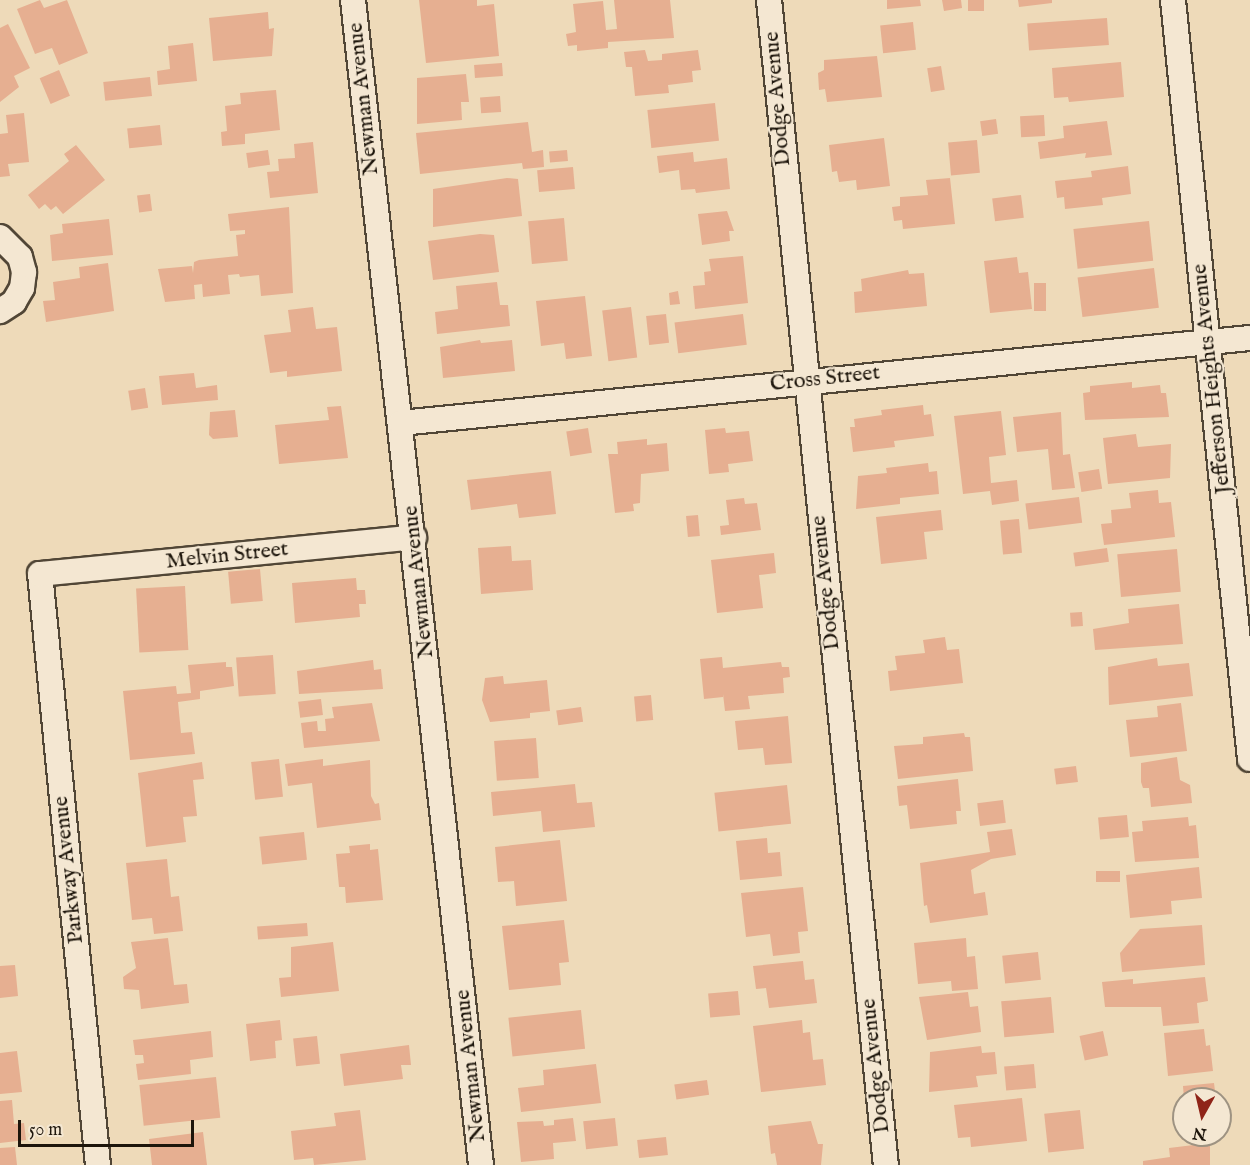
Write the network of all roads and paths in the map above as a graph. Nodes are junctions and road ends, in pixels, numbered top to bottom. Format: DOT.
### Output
graph roads {
  1 [pos="353,0"];
  2 [pos="769,0"];
  3 [pos="1173,0"];
  4 [pos="0,237"];
  5 [pos="0,312"];
  6 [pos="1250,338"];
  7 [pos="1208,342"];
  8 [pos="805,381"];
  9 [pos="401,423"];
  10 [pos="414,537"];
  11 [pos="40,574"];
  12 [pos="1250,759"];
  13 [pos="98,1165"];
  14 [pos="481,1165"];
  15 [pos="886,1165"];
  1 -- 9 [label="street, Newman Avenue"];
  2 -- 8 [label="street, Dodge Avenue"];
  3 -- 7 [label="street, Jefferson Heights Avenue"];
  4 -- 5 [label="street"];
  6 -- 7 [label="street, Cross Street"];
  7 -- 8 [label="street, Cross Street"];
  7 -- 12 [label="street, Jefferson Heights Avenue"];
  8 -- 9 [label="street, Cross Street"];
  8 -- 15 [label="street, Dodge Avenue"];
  9 -- 10 [label="street, Newman Avenue"];
  10 -- 11 [label="street, Melvin Street"];
  10 -- 14 [label="street, Newman Avenue"];
  11 -- 13 [label="street, Parkway Avenue"];
}
